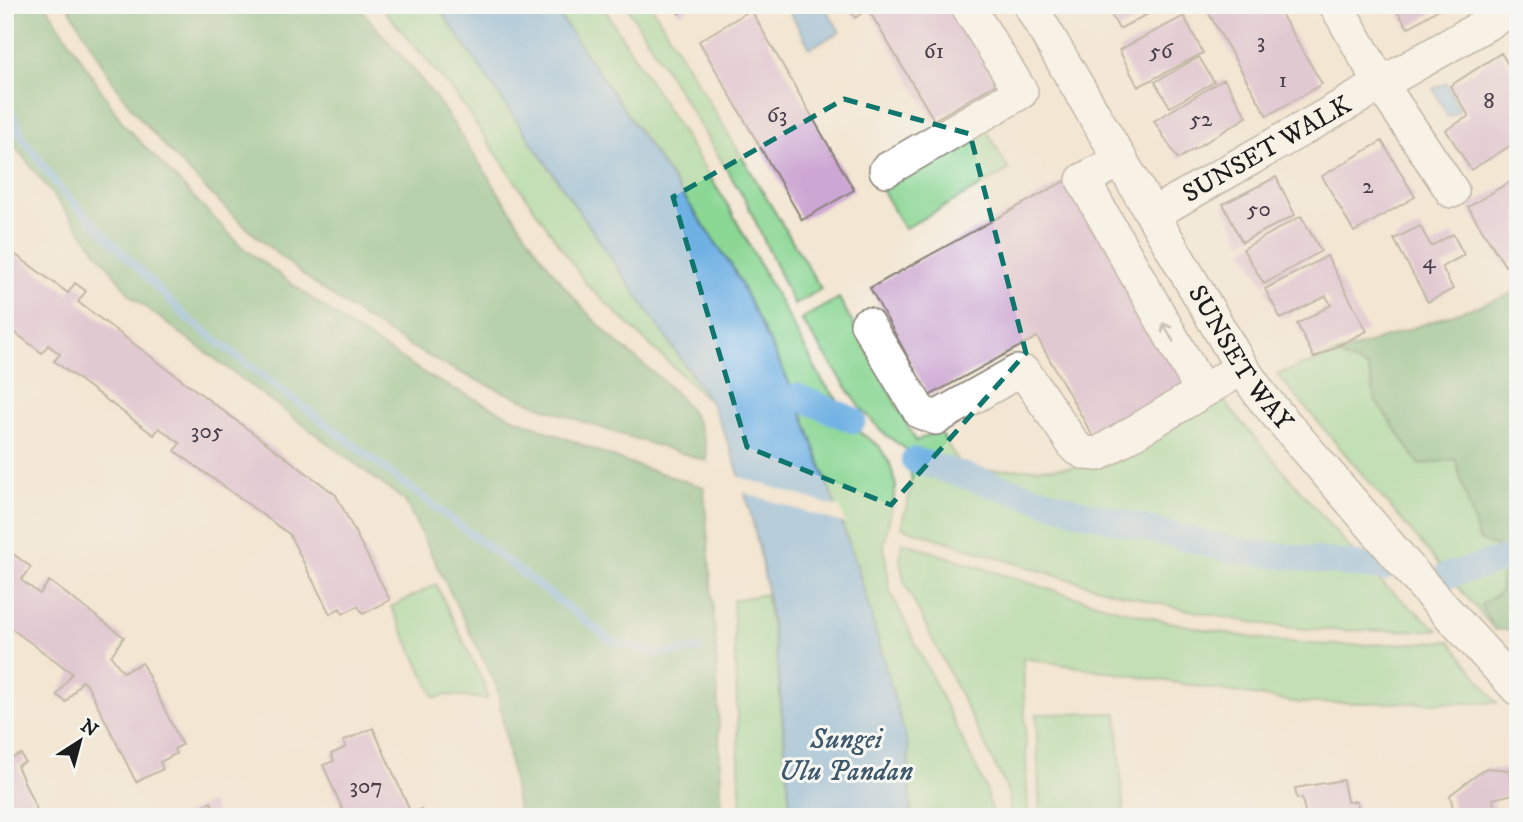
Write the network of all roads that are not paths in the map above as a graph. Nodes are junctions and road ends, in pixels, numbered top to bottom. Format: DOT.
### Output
graph roads {
  1 [pos="967,5"];
  2 [pos="1030,5"];
  3 [pos="1336,5"];
  4 [pos="1518,6"];
  5 [pos="1381,84"];
  6 [pos="1121,160"];
  7 [pos="886,170"];
  8 [pos="1452,191"];
  9 [pos="1153,214"];
  10 [pos="867,324"];
  11 [pos="1242,368"];
  12 [pos="1202,391"];
  13 [pos="1512,688"];
  1 -- 7 [label="street"];
  2 -- 6 [label="street, SUNSET WAY"];
  3 -- 5 [label="street"];
  4 -- 5 [label="street, SUNSET WALK"];
  5 -- 8 [label="street, SUNSET WALK"];
  5 -- 9 [label="street, SUNSET WALK"];
  6 -- 9 [label="street, SUNSET WAY"];
  12 -- 6 [label="street, one-way"];
  9 -- 11 [label="street, SUNSET WAY"];
  10 -- 12 [label="street"];
  11 -- 12 [label="street"];
  11 -- 13 [label="street, SUNSET WAY"];
}
